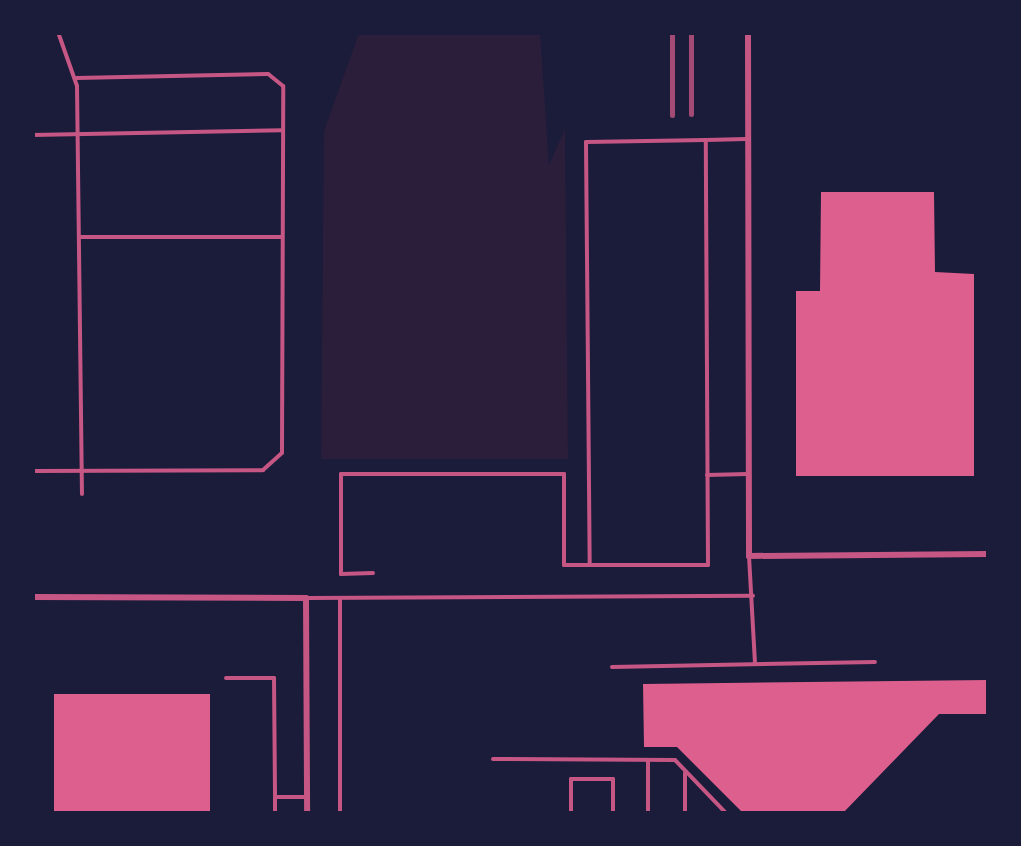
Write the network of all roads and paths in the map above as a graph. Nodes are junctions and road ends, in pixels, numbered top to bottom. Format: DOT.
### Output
graph roads {
  1 [pos="58,32"];
  2 [pos="748,32"];
  3 [pos="76,78"];
  4 [pos="282,130"];
  5 [pos="78,134"];
  6 [pos="32,135"];
  7 [pos="706,140"];
  8 [pos="749,140"];
  9 [pos="79,237"];
  10 [pos="282,237"];
  11 [pos="82,471"];
  12 [pos="32,472"];
  13 [pos="708,474"];
  14 [pos="750,474"];
  15 [pos="82,494"];
  16 [pos="988,554"];
  17 [pos="749,556"];
  18 [pos="590,565"];
  19 [pos="372,573"];
  20 [pos="753,596"];
  21 [pos="32,597"];
  22 [pos="306,598"];
  23 [pos="340,598"];
  24 [pos="876,662"];
  25 [pos="755,664"];
  26 [pos="612,668"];
  27 [pos="226,678"];
  28 [pos="493,759"];
  29 [pos="648,760"];
  30 [pos="685,770"];
  31 [pos="275,797"];
  32 [pos="306,798"];
  33 [pos="714,800"];
  34 [pos="274,814"];
  35 [pos="306,814"];
  36 [pos="340,814"];
  37 [pos="571,814"];
  38 [pos="613,814"];
  39 [pos="648,814"];
  40 [pos="685,814"];
  41 [pos="714,814"];
  42 [pos="726,814"];
  1 -- 3 [label="lane"];
  2 -- 8 [label="street"];
  3 -- 4 [label="lane"];
  3 -- 5 [label="lane"];
  4 -- 5 [label="lane"];
  4 -- 10 [label="lane"];
  5 -- 6 [label="lane"];
  5 -- 9 [label="lane"];
  7 -- 8 [label="lane"];
  7 -- 13 [label="lane"];
  7 -- 18 [label="lane"];
  8 -- 14 [label="street"];
  9 -- 10 [label="lane"];
  9 -- 11 [label="lane"];
  10 -- 11 [label="lane"];
  11 -- 12 [label="lane"];
  11 -- 15 [label="lane"];
  13 -- 14 [label="lane"];
  13 -- 18 [label="lane"];
  14 -- 17 [label="street"];
  16 -- 17 [label="street"];
  17 -- 20 [label="lane"];
  18 -- 19 [label="lane"];
  20 -- 23 [label="lane"];
  20 -- 25 [label="lane"];
  21 -- 22 [label="street"];
  22 -- 23 [label="lane"];
  22 -- 32 [label="street"];
  23 -- 36 [label="lane"];
  24 -- 25 [label="lane"];
  25 -- 26 [label="lane"];
  27 -- 31 [label="lane"];
  28 -- 29 [label="lane"];
  29 -- 30 [label="lane"];
  29 -- 39 [label="lane"];
  30 -- 33 [label="lane"];
  30 -- 40 [label="lane"];
  31 -- 32 [label="lane"];
  31 -- 34 [label="lane"];
  32 -- 35 [label="street"];
  33 -- 41 [label="lane"];
  33 -- 42 [label="lane"];
  37 -- 38 [label="lane"];
}
